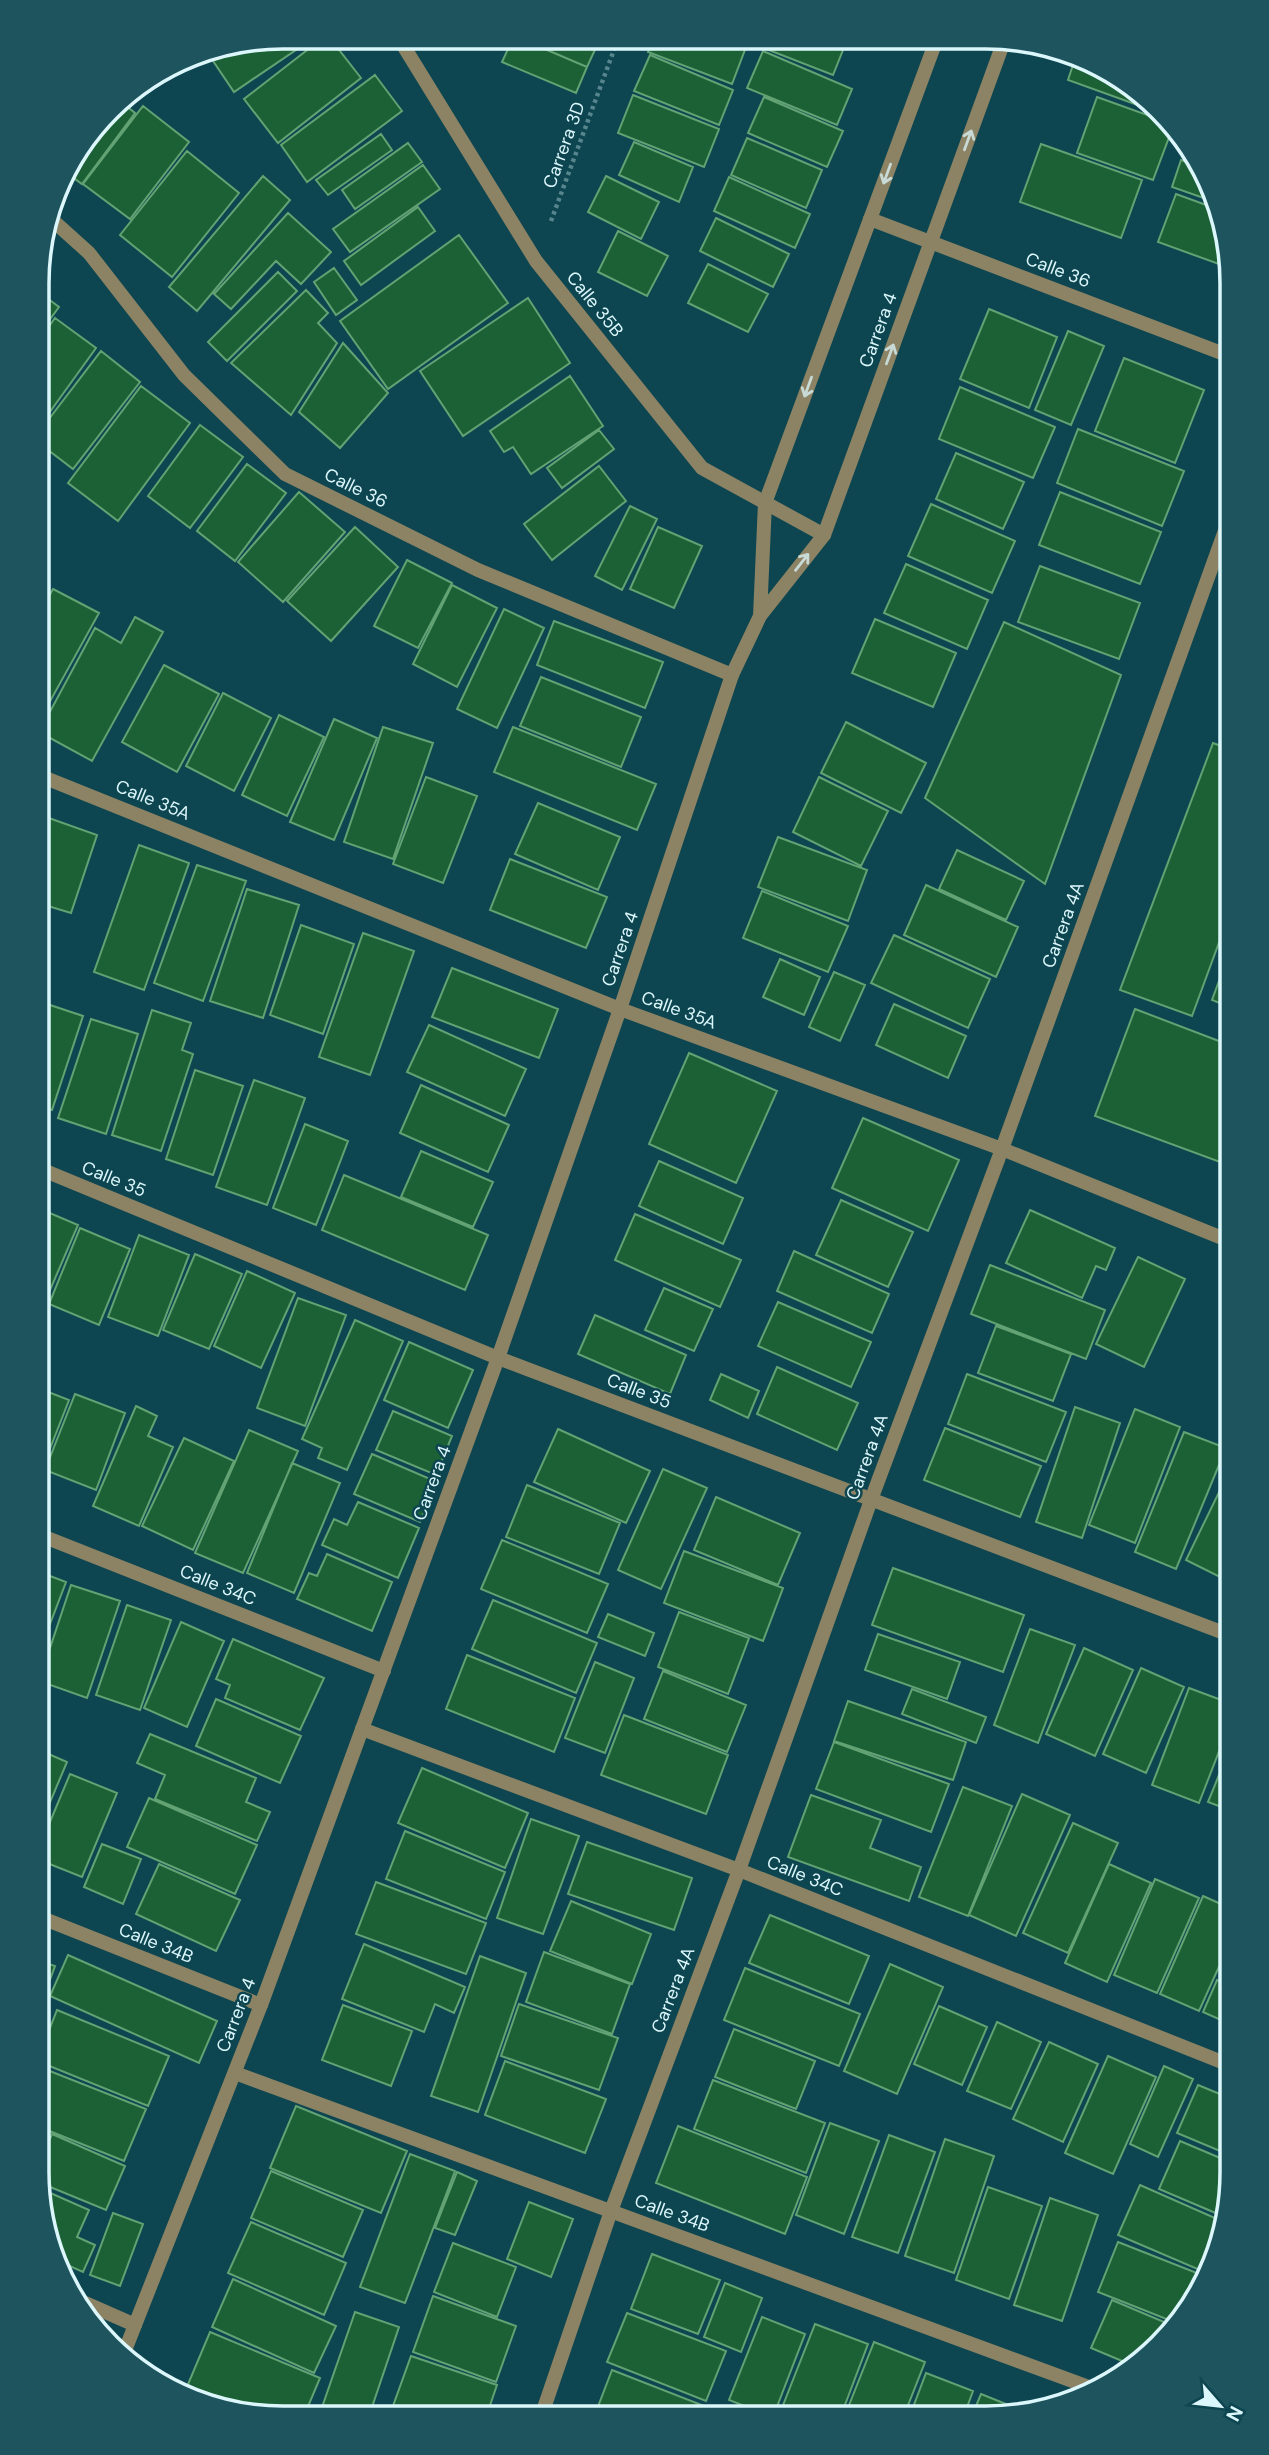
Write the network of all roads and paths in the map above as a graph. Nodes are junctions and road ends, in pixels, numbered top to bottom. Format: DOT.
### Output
graph roads {
  1 [pos="933,49"];
  2 [pos="406,50"];
  3 [pos="614,50"];
  4 [pos="1001,50"];
  5 [pos="870,219"];
  6 [pos="57,223"];
  7 [pos="931,242"];
  8 [pos="536,261"];
  9 [pos="1220,352"];
  10 [pos="765,503"];
  11 [pos="824,535"];
  12 [pos="1220,545"];
  13 [pos="760,616"];
  14 [pos="732,675"];
  15 [pos="49,779"];
  16 [pos="620,1009"];
  17 [pos="1002,1149"];
  18 [pos="49,1173"];
  19 [pos="1219,1236"];
  20 [pos="498,1358"];
  21 [pos="871,1500"];
  22 [pos="49,1539"];
  23 [pos="1219,1631"];
  24 [pos="384,1671"];
  25 [pos="362,1730"];
  26 [pos="739,1870"];
  27 [pos="49,1921"];
  28 [pos="261,2005"];
  29 [pos="1219,2061"];
  30 [pos="235,2073"];
  31 [pos="611,2211"];
  32 [pos="91,2306"];
  33 [pos="135,2325"];
  34 [pos="127,2346"];
  35 [pos="1083,2385"];
  36 [pos="545,2406"];
  1 -- 5 [label="street, Carrera 4, one-way"];
  2 -- 8 [label="street, Calle 35B"];
  3 -- 8 [label="path, Carrera 3D"];
  7 -- 4 [label="street, Carrera 4, one-way"];
  5 -- 7 [label="street, Calle 36"];
  5 -- 10 [label="street, Carrera 4, one-way"];
  6 -- 14 [label="street, Calle 36"];
  7 -- 9 [label="street, Calle 36"];
  11 -- 7 [label="street, Carrera 4, one-way"];
  8 -- 10 [label="street, Calle 35B"];
  10 -- 11 [label="street, Calle 35B"];
  10 -- 13 [label="street, Carrera 4"];
  13 -- 11 [label="street, Carrera 4, one-way"];
  12 -- 17 [label="street, Carrera 4A"];
  13 -- 14 [label="street, Carrera 4"];
  14 -- 16 [label="street, Carrera 4"];
  15 -- 16 [label="street, Calle 35A"];
  16 -- 17 [label="street, Calle 35A"];
  16 -- 20 [label="street, Carrera 4"];
  17 -- 19 [label="street, Calle 35A"];
  17 -- 21 [label="street, Carrera 4A"];
  18 -- 20 [label="street, Calle 35"];
  20 -- 21 [label="street, Calle 35"];
  20 -- 24 [label="street, Carrera 4"];
  21 -- 23 [label="street, Calle 35"];
  21 -- 26 [label="street, Carrera 4A"];
  22 -- 24 [label="street, Calle 34C"];
  24 -- 25 [label="street, Carrera 4"];
  25 -- 26 [label="street, Calle 34C"];
  25 -- 28 [label="street, Carrera 4"];
  26 -- 29 [label="street, Calle 34C"];
  26 -- 31 [label="street, Carrera 4A"];
  27 -- 28 [label="street, Calle 34B"];
  28 -- 30 [label="street, Carrera 4"];
  30 -- 31 [label="street, Calle 34B"];
  30 -- 33 [label="street, Carrera 4"];
  31 -- 35 [label="street, Calle 34B"];
  31 -- 36 [label="street, Carrera 4A"];
  32 -- 33 [label="street"];
  33 -- 34 [label="street, Carrera 4"];
}
